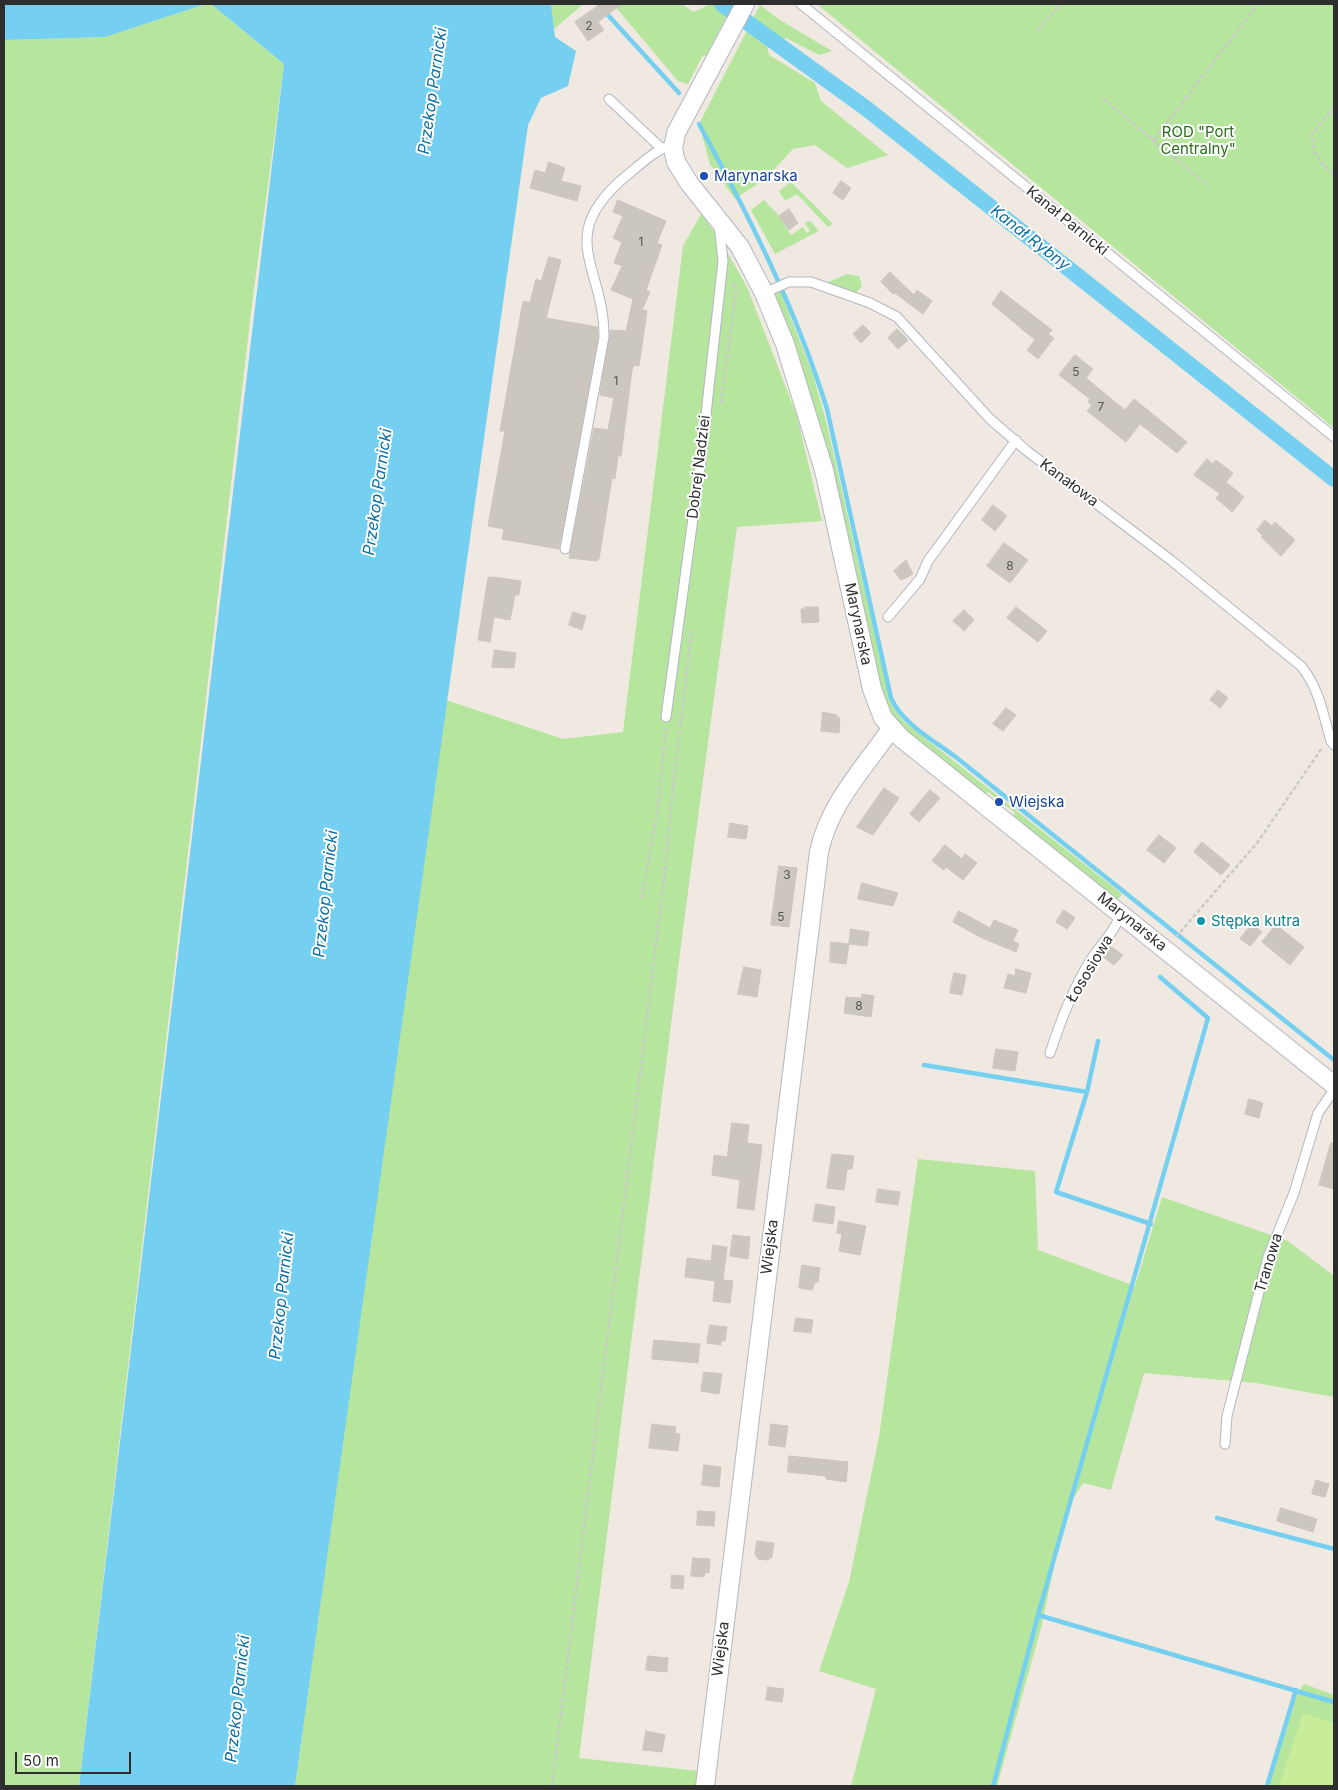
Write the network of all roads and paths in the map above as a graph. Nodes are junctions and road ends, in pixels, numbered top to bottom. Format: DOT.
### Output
graph roads {
  1 [pos="801,4"];
  2 [pos="1060,4"];
  3 [pos="1258,4"];
  4 [pos="745,5"];
  5 [pos="1038,30"];
  6 [pos="1103,98"];
  7 [pos="608,99"];
  8 [pos="1334,107"];
  9 [pos="671,140"];
  10 [pos="1154,140"];
  11 [pos="1334,174"];
  12 [pos="1209,187"];
  13 [pos="717,217"];
  14 [pos="722,261"];
  15 [pos="768,291"];
  16 [pos="720,408"];
  17 [pos="1334,437"];
  18 [pos="1016,440"];
  19 [pos="565,548"];
  20 [pos="888,617"];
  21 [pos="692,621"];
  22 [pos="666,717"];
  23 [pos="891,729"];
  24 [pos="1333,743"];
  25 [pos="642,898"];
  26 [pos="1121,914"];
  27 [pos="1174,940"];
  28 [pos="1050,1053"];
  29 [pos="1334,1085"];
  30 [pos="1334,1090"];
  31 [pos="1225,1444"];
  32 [pos="552,1786"];
  33 [pos="705,1786"];
  1 -- 17 [label="lane, Kanał Parnicki"];
  2 -- 5 [label="path"];
  3 -- 10 [label="path"];
  4 -- 9 [label="street"];
  6 -- 10 [label="path"];
  7 -- 9 [label="lane"];
  8 -- 11 [label="path"];
  9 -- 13 [label="street, Marynarska"];
  9 -- 19 [label="lane"];
  10 -- 12 [label="path"];
  13 -- 14 [label="lane, Dobrej Nadziei"];
  13 -- 15 [label="street, Marynarska"];
  14 -- 16 [label="path"];
  14 -- 22 [label="lane, Dobrej Nadziei"];
  15 -- 18 [label="lane, Kanałowa"];
  15 -- 23 [label="street, Marynarska"];
  18 -- 20 [label="lane"];
  18 -- 24 [label="lane, Kanałowa"];
  21 -- 32 [label="path"];
  22 -- 25 [label="path"];
  23 -- 26 [label="street, Marynarska"];
  23 -- 33 [label="street, Wiejska"];
  24 -- 27 [label="path"];
  26 -- 28 [label="lane, Łososiowa"];
  26 -- 29 [label="street, Marynarska"];
  30 -- 31 [label="lane, Tranowa"];
}
